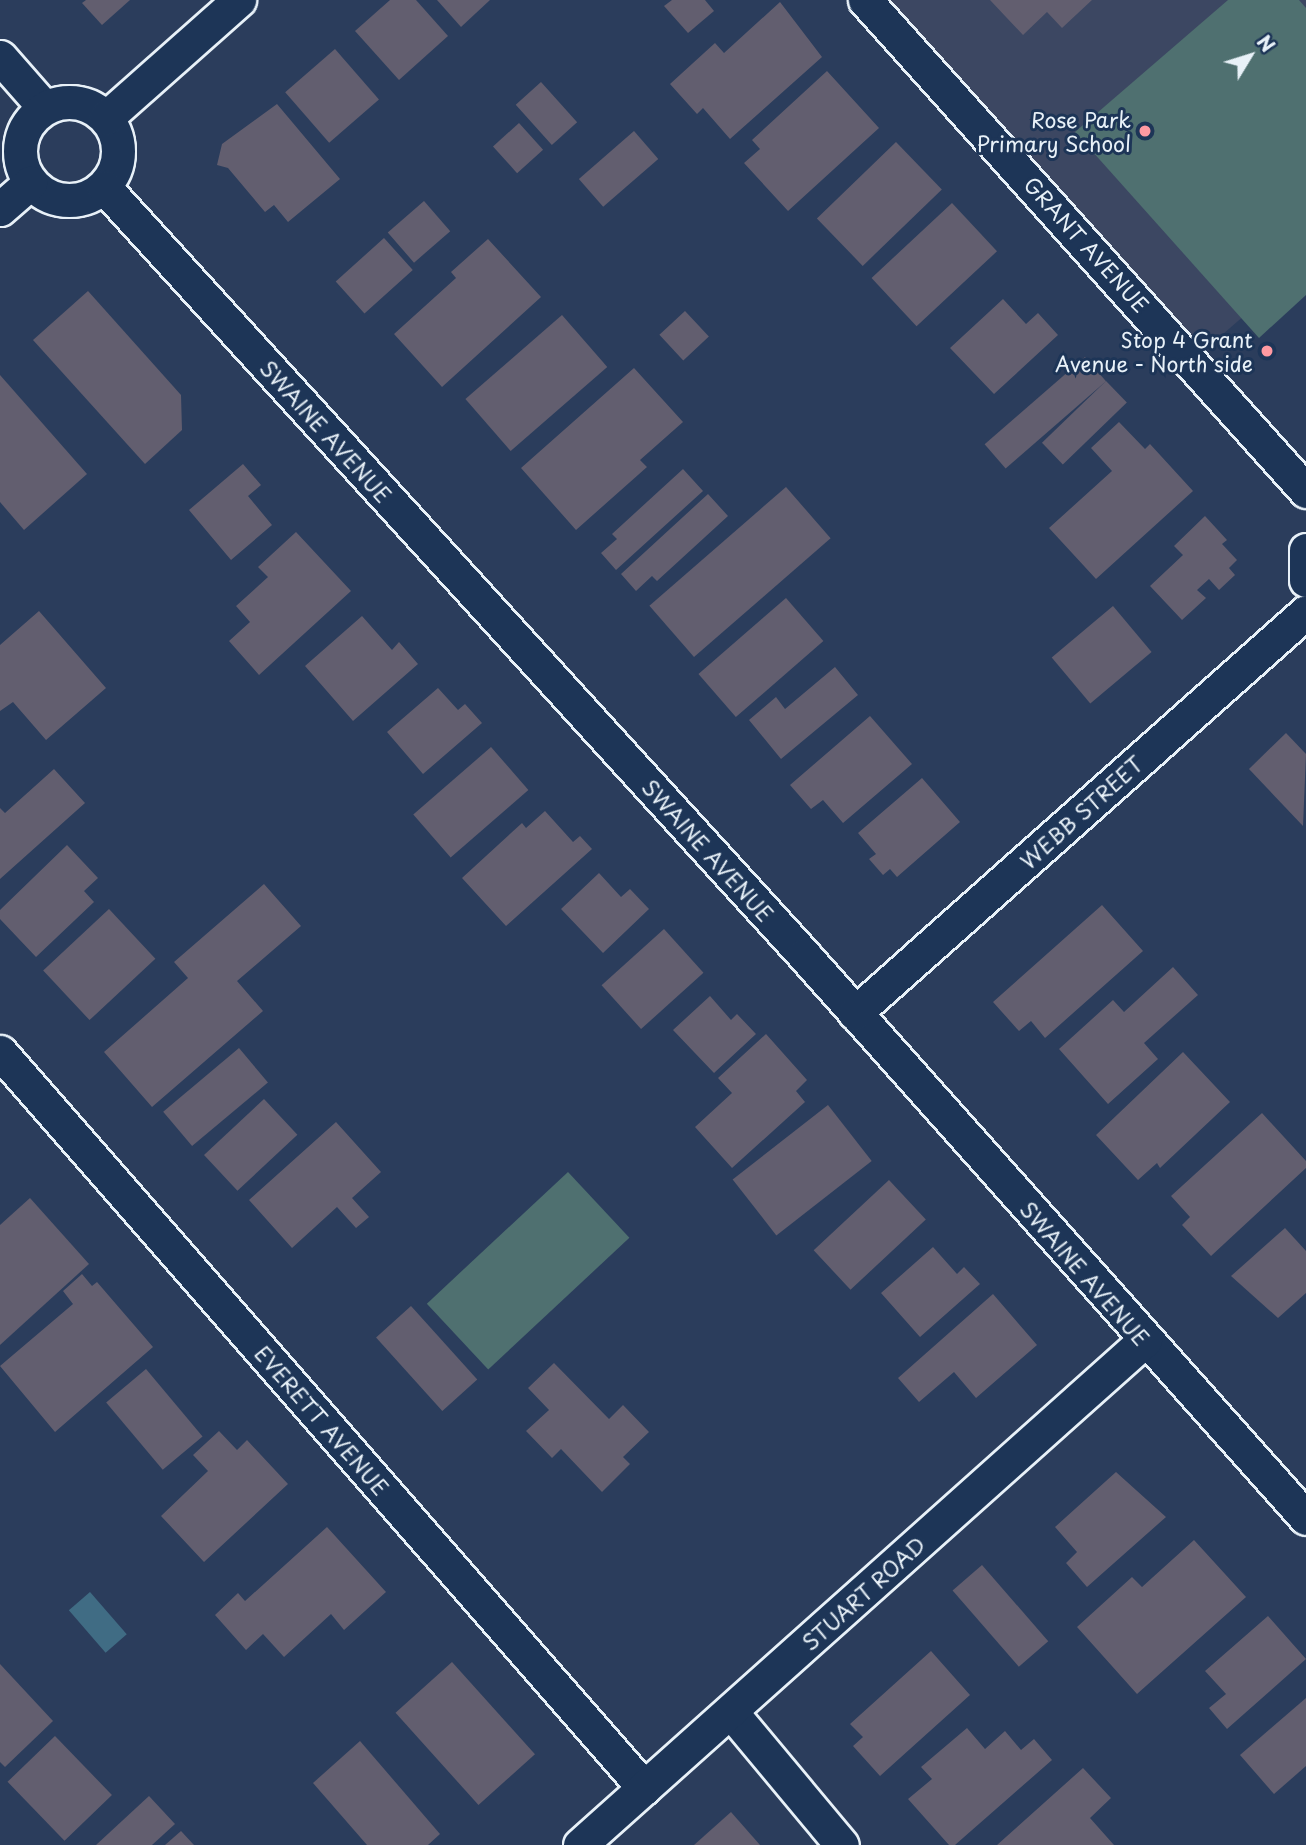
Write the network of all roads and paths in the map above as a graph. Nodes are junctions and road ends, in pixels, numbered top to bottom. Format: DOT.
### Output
graph roads {
  1 [pos="239,0"];
  2 [pos="865,0"];
  3 [pos="0,57"];
  4 [pos="44,107"];
  5 [pos="106,118"];
  6 [pos="30,183"];
  7 [pos="104,187"];
  8 [pos="0,209"];
  9 [pos="1306,491"];
  10 [pos="1306,550"];
  11 [pos="1306,580"];
  12 [pos="1306,612"];
  13 [pos="855,1013"];
  14 [pos="0,1052"];
  15 [pos="1145,1340"];
  16 [pos="1306,1518"];
  17 [pos="731,1712"];
  18 [pos="643,1788"];
  19 [pos="580,1845"];
  20 [pos="842,1845"];
  1 -- 5 [label="street"];
  2 -- 9 [label="street, GRANT AVENUE"];
  3 -- 4 [label="street"];
  4 -- 5 [label="street"];
  4 -- 6 [label="street"];
  5 -- 7 [label="street"];
  6 -- 7 [label="street"];
  6 -- 8 [label="street"];
  7 -- 13 [label="street, SWAINE AVENUE"];
  10 -- 11 [label="street"];
  12 -- 13 [label="street, WEBB STREET"];
  13 -- 15 [label="street, SWAINE AVENUE"];
  14 -- 18 [label="street, EVERETT AVENUE"];
  15 -- 16 [label="street, SWAINE AVENUE"];
  15 -- 17 [label="street, STUART ROAD"];
  17 -- 18 [label="street, STUART ROAD"];
  17 -- 20 [label="street"];
  18 -- 19 [label="street, STUART ROAD"];
}
